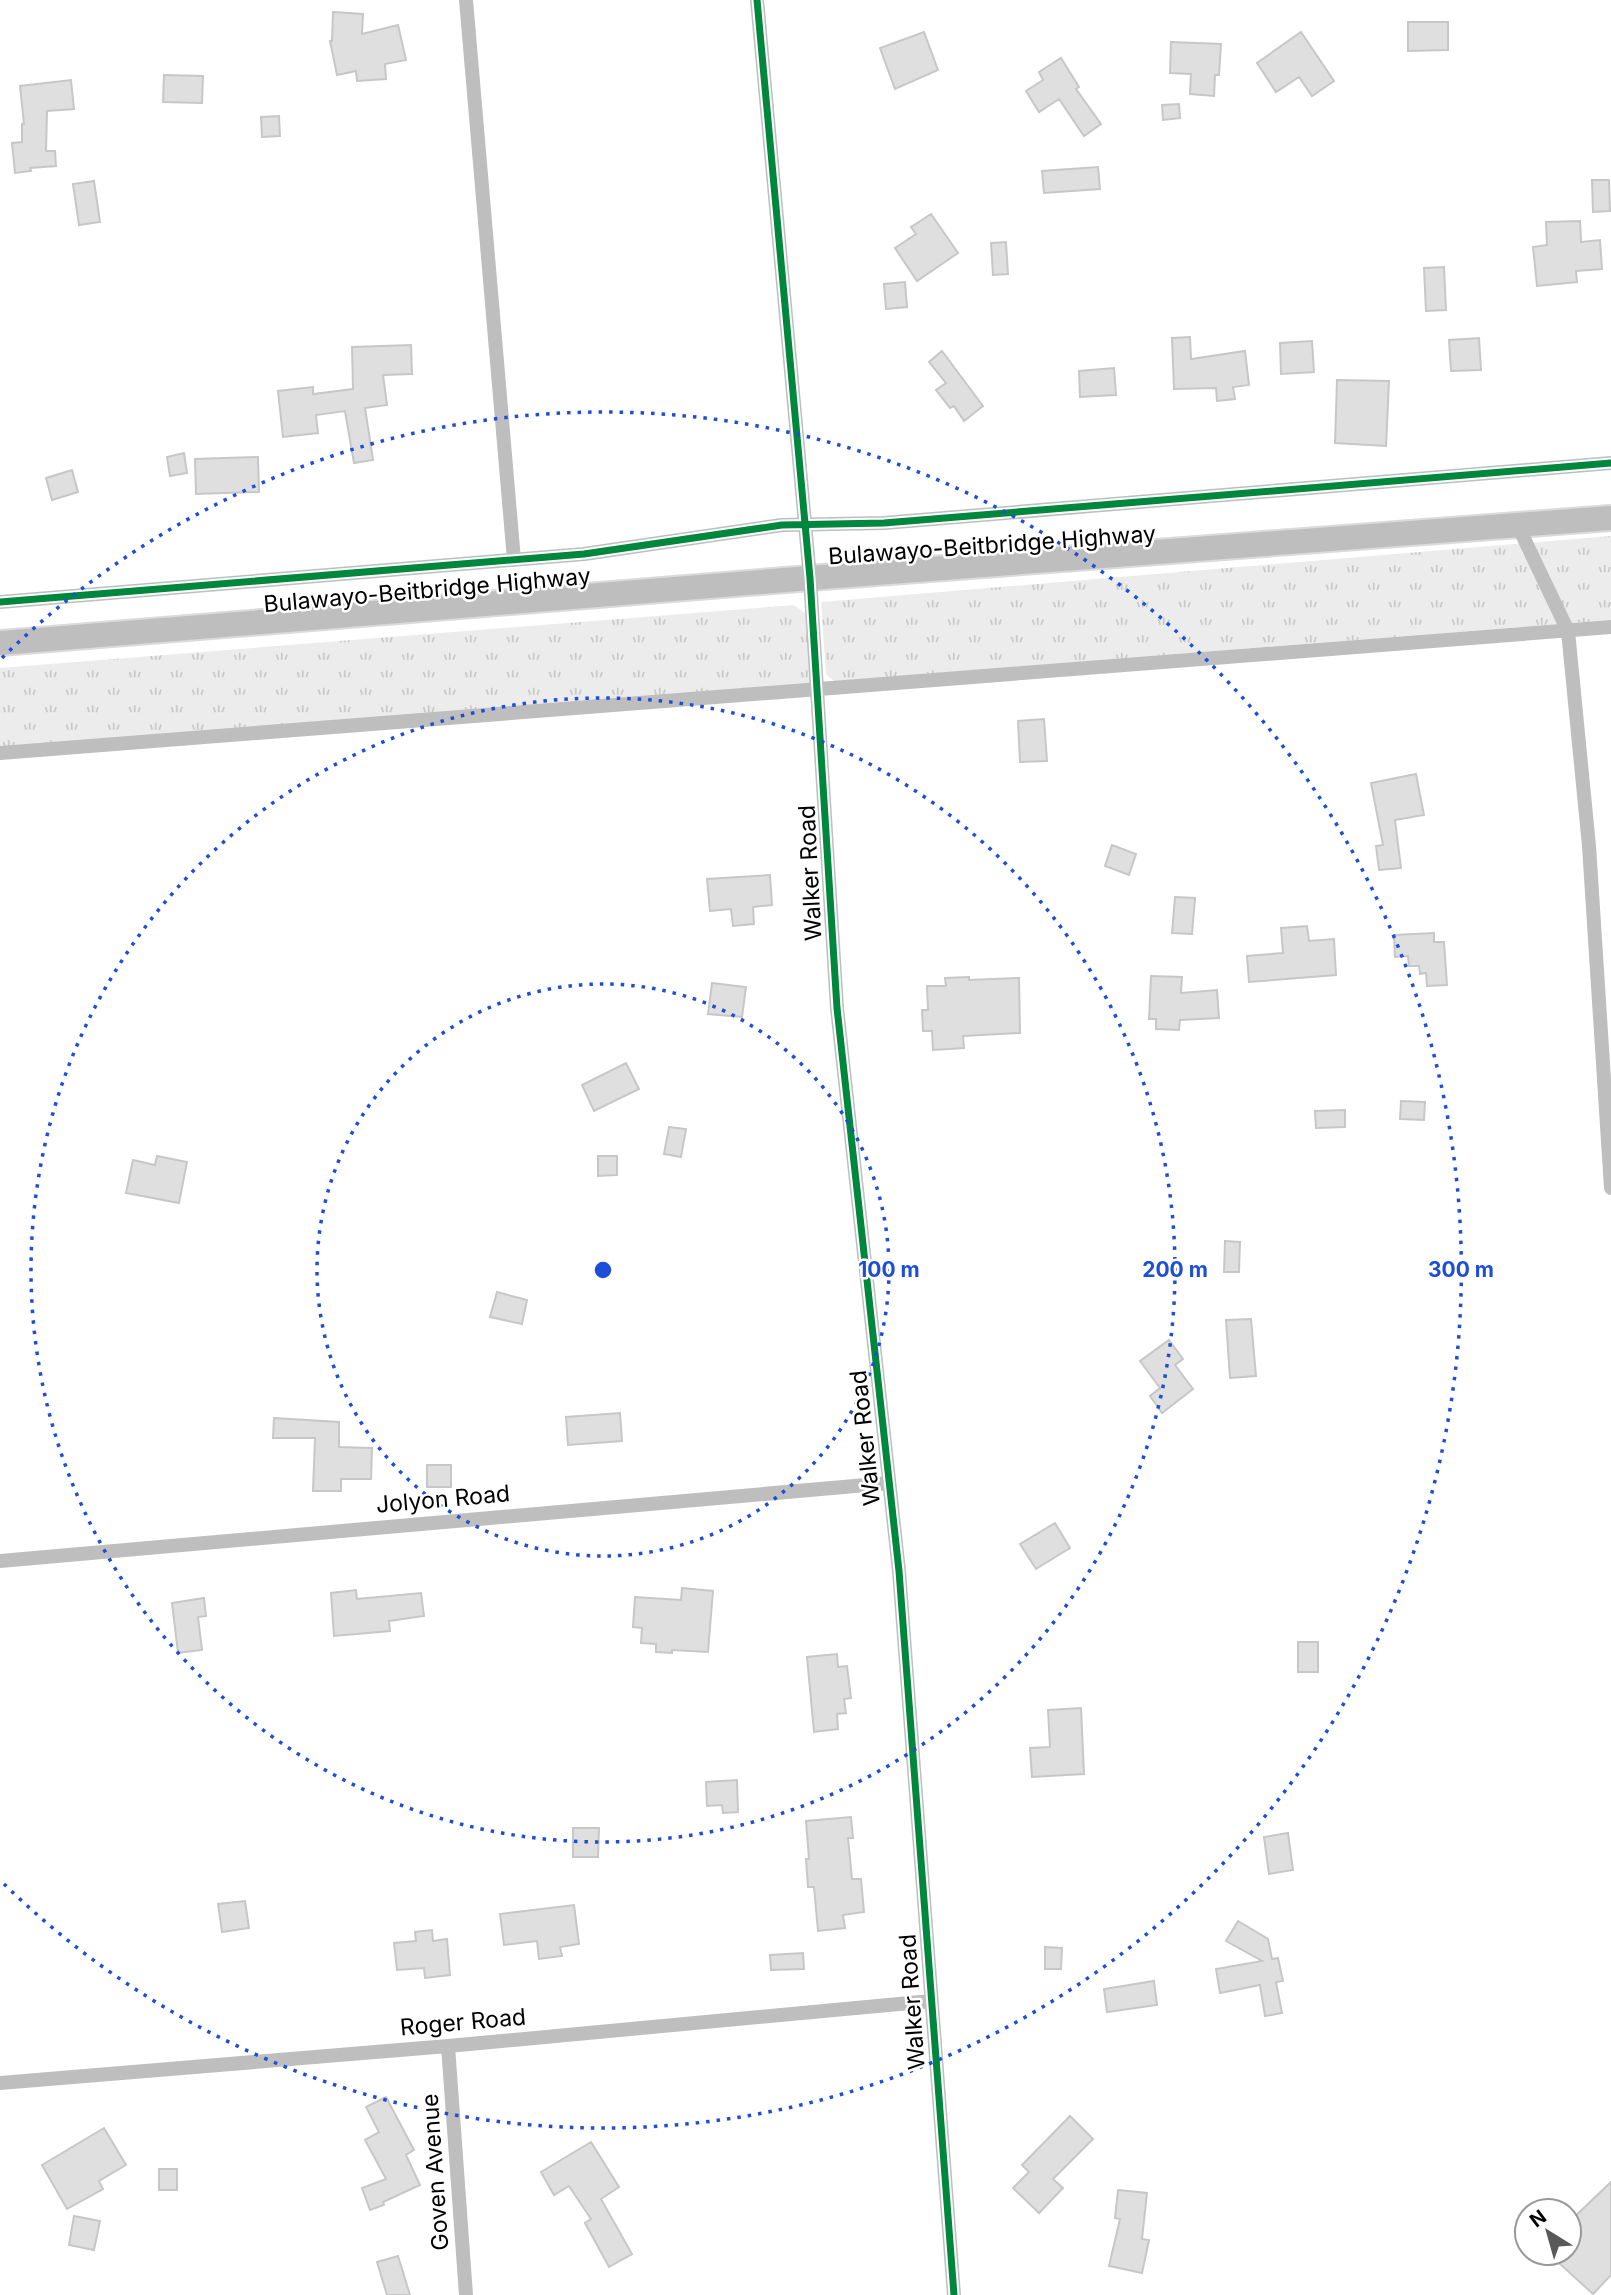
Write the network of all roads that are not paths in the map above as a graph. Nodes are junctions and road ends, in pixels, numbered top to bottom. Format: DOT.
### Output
graph roads {
  1 [pos="466,0"];
  2 [pos="757,0"];
  3 [pos="1611,463"];
  4 [pos="1611,518"];
  5 [pos="804,524"];
  6 [pos="1518,526"];
  7 [pos="514,559"];
  8 [pos="810,578"];
  9 [pos="0,602"];
  10 [pos="1611,627"];
  11 [pos="1569,631"];
  12 [pos="0,643"];
  13 [pos="818,689"];
  14 [pos="0,753"];
  15 [pos="1611,1188"];
  16 [pos="889,1483"];
  17 [pos="0,1561"];
  18 [pos="930,2001"];
  19 [pos="448,2046"];
  20 [pos="0,2083"];
  21 [pos="466,2295"];
  22 [pos="954,2295"];
  1 -- 7 [label="street"];
  2 -- 5 [label="street, Walker Road"];
  3 -- 5 [label="street"];
  4 -- 6 [label="highway, Bulawayo-Beitbridge Highway"];
  5 -- 7 [label="street"];
  5 -- 8 [label="street, Walker Road"];
  6 -- 8 [label="highway, Bulawayo-Beitbridge Highway"];
  6 -- 11 [label="street"];
  7 -- 9 [label="street"];
  8 -- 12 [label="highway, Bulawayo-Beitbridge Highway"];
  8 -- 13 [label="street, Walker Road"];
  10 -- 11 [label="street"];
  11 -- 13 [label="street"];
  11 -- 15 [label="street"];
  13 -- 14 [label="street"];
  13 -- 16 [label="street, Walker Road"];
  16 -- 17 [label="street, Jolyon Road"];
  16 -- 18 [label="street, Walker Road"];
  18 -- 19 [label="street, Roger Road"];
  18 -- 22 [label="street, Walker Road"];
  19 -- 20 [label="street, Roger Road"];
  19 -- 21 [label="street, Goven Avenue"];
}
